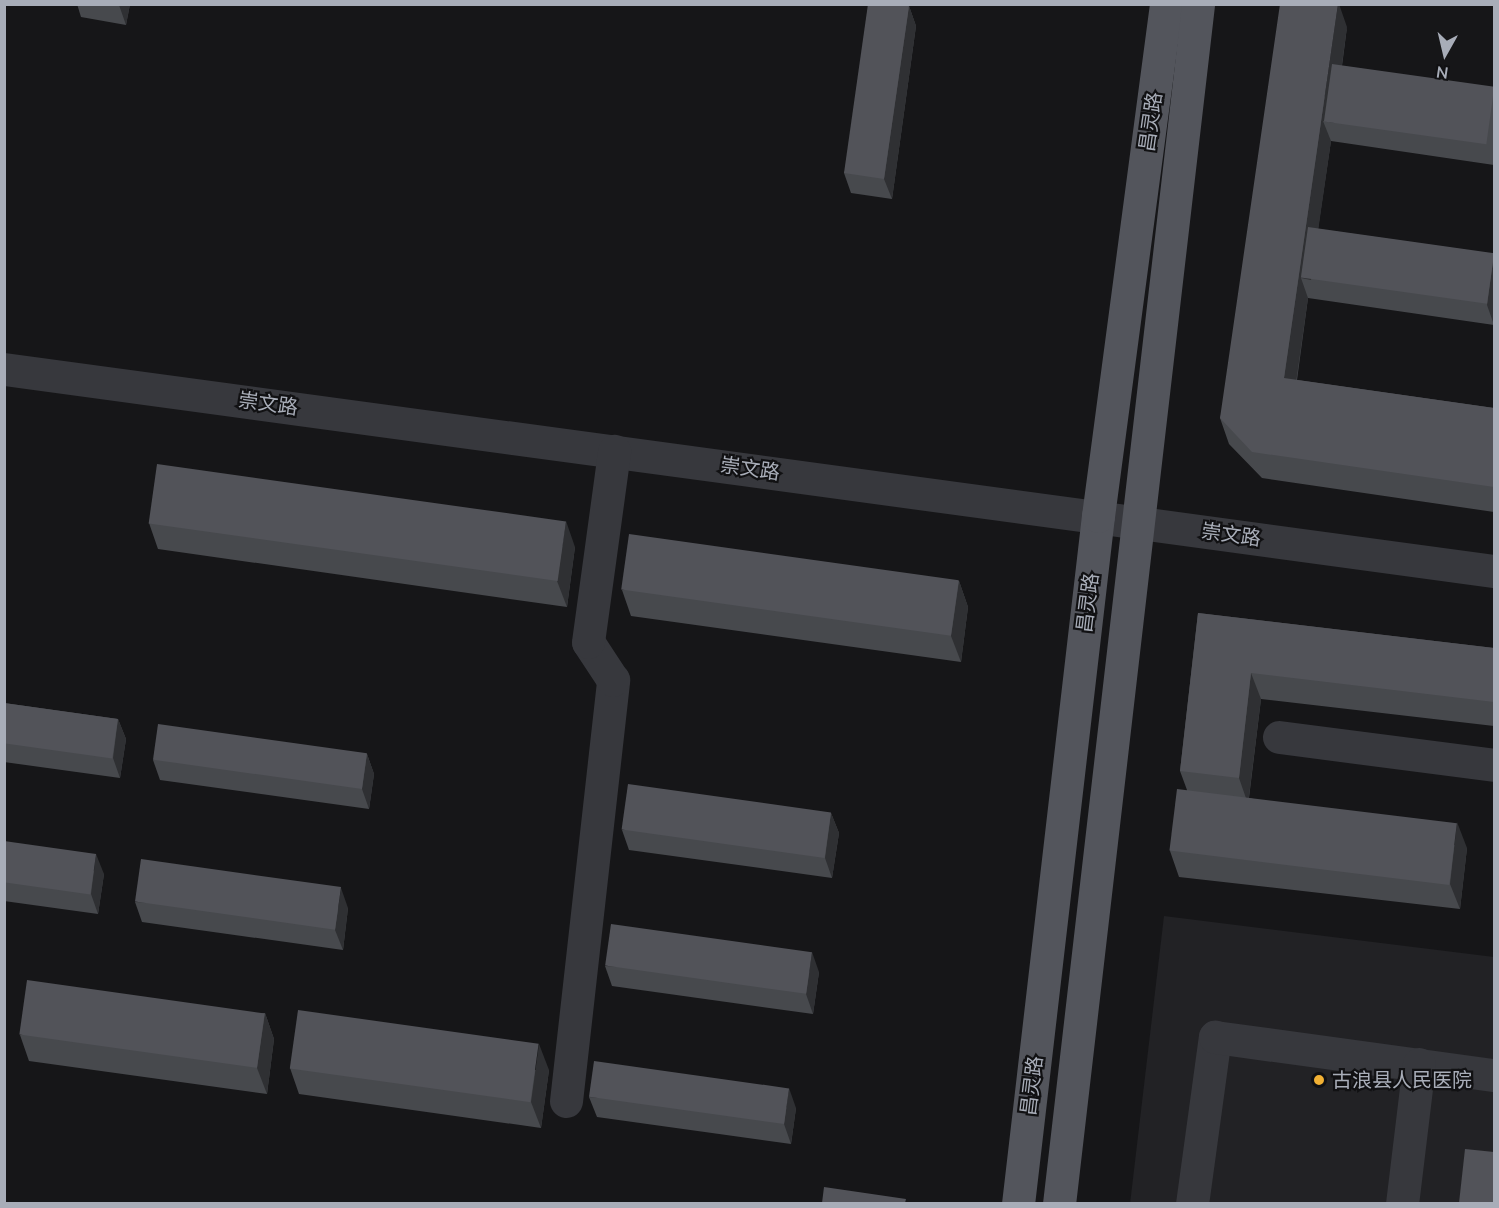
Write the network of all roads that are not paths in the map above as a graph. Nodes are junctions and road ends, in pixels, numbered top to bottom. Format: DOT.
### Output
graph roads {
  1 [pos="1166,4"];
  2 [pos="1198,4"];
  3 [pos="4,369"];
  4 [pos="614,451"];
  5 [pos="1098,516"];
  6 [pos="1136,522"];
  7 [pos="1494,571"];
  8 [pos="1279,737"];
  9 [pos="1494,765"];
  10 [pos="1419,1064"];
  11 [pos="1494,1075"];
  12 [pos="566,1101"];
  13 [pos="1018,1203"];
  14 [pos="1059,1203"];
  15 [pos="1192,1203"];
  16 [pos="1402,1203"];
  1 -- 5 [label="main road, 昌灵路"];
  2 -- 6 [label="main road, 昌灵路"];
  3 -- 4 [label="street, 崇文路"];
  4 -- 5 [label="street, 崇文路"];
  4 -- 12 [label="street"];
  5 -- 6 [label="street, 崇文路"];
  5 -- 13 [label="main road, 昌灵路"];
  6 -- 7 [label="street, 崇文路"];
  6 -- 14 [label="main road, 昌灵路"];
  8 -- 9 [label="street"];
  10 -- 11 [label="street"];
  10 -- 15 [label="street"];
  10 -- 16 [label="street"];
}
